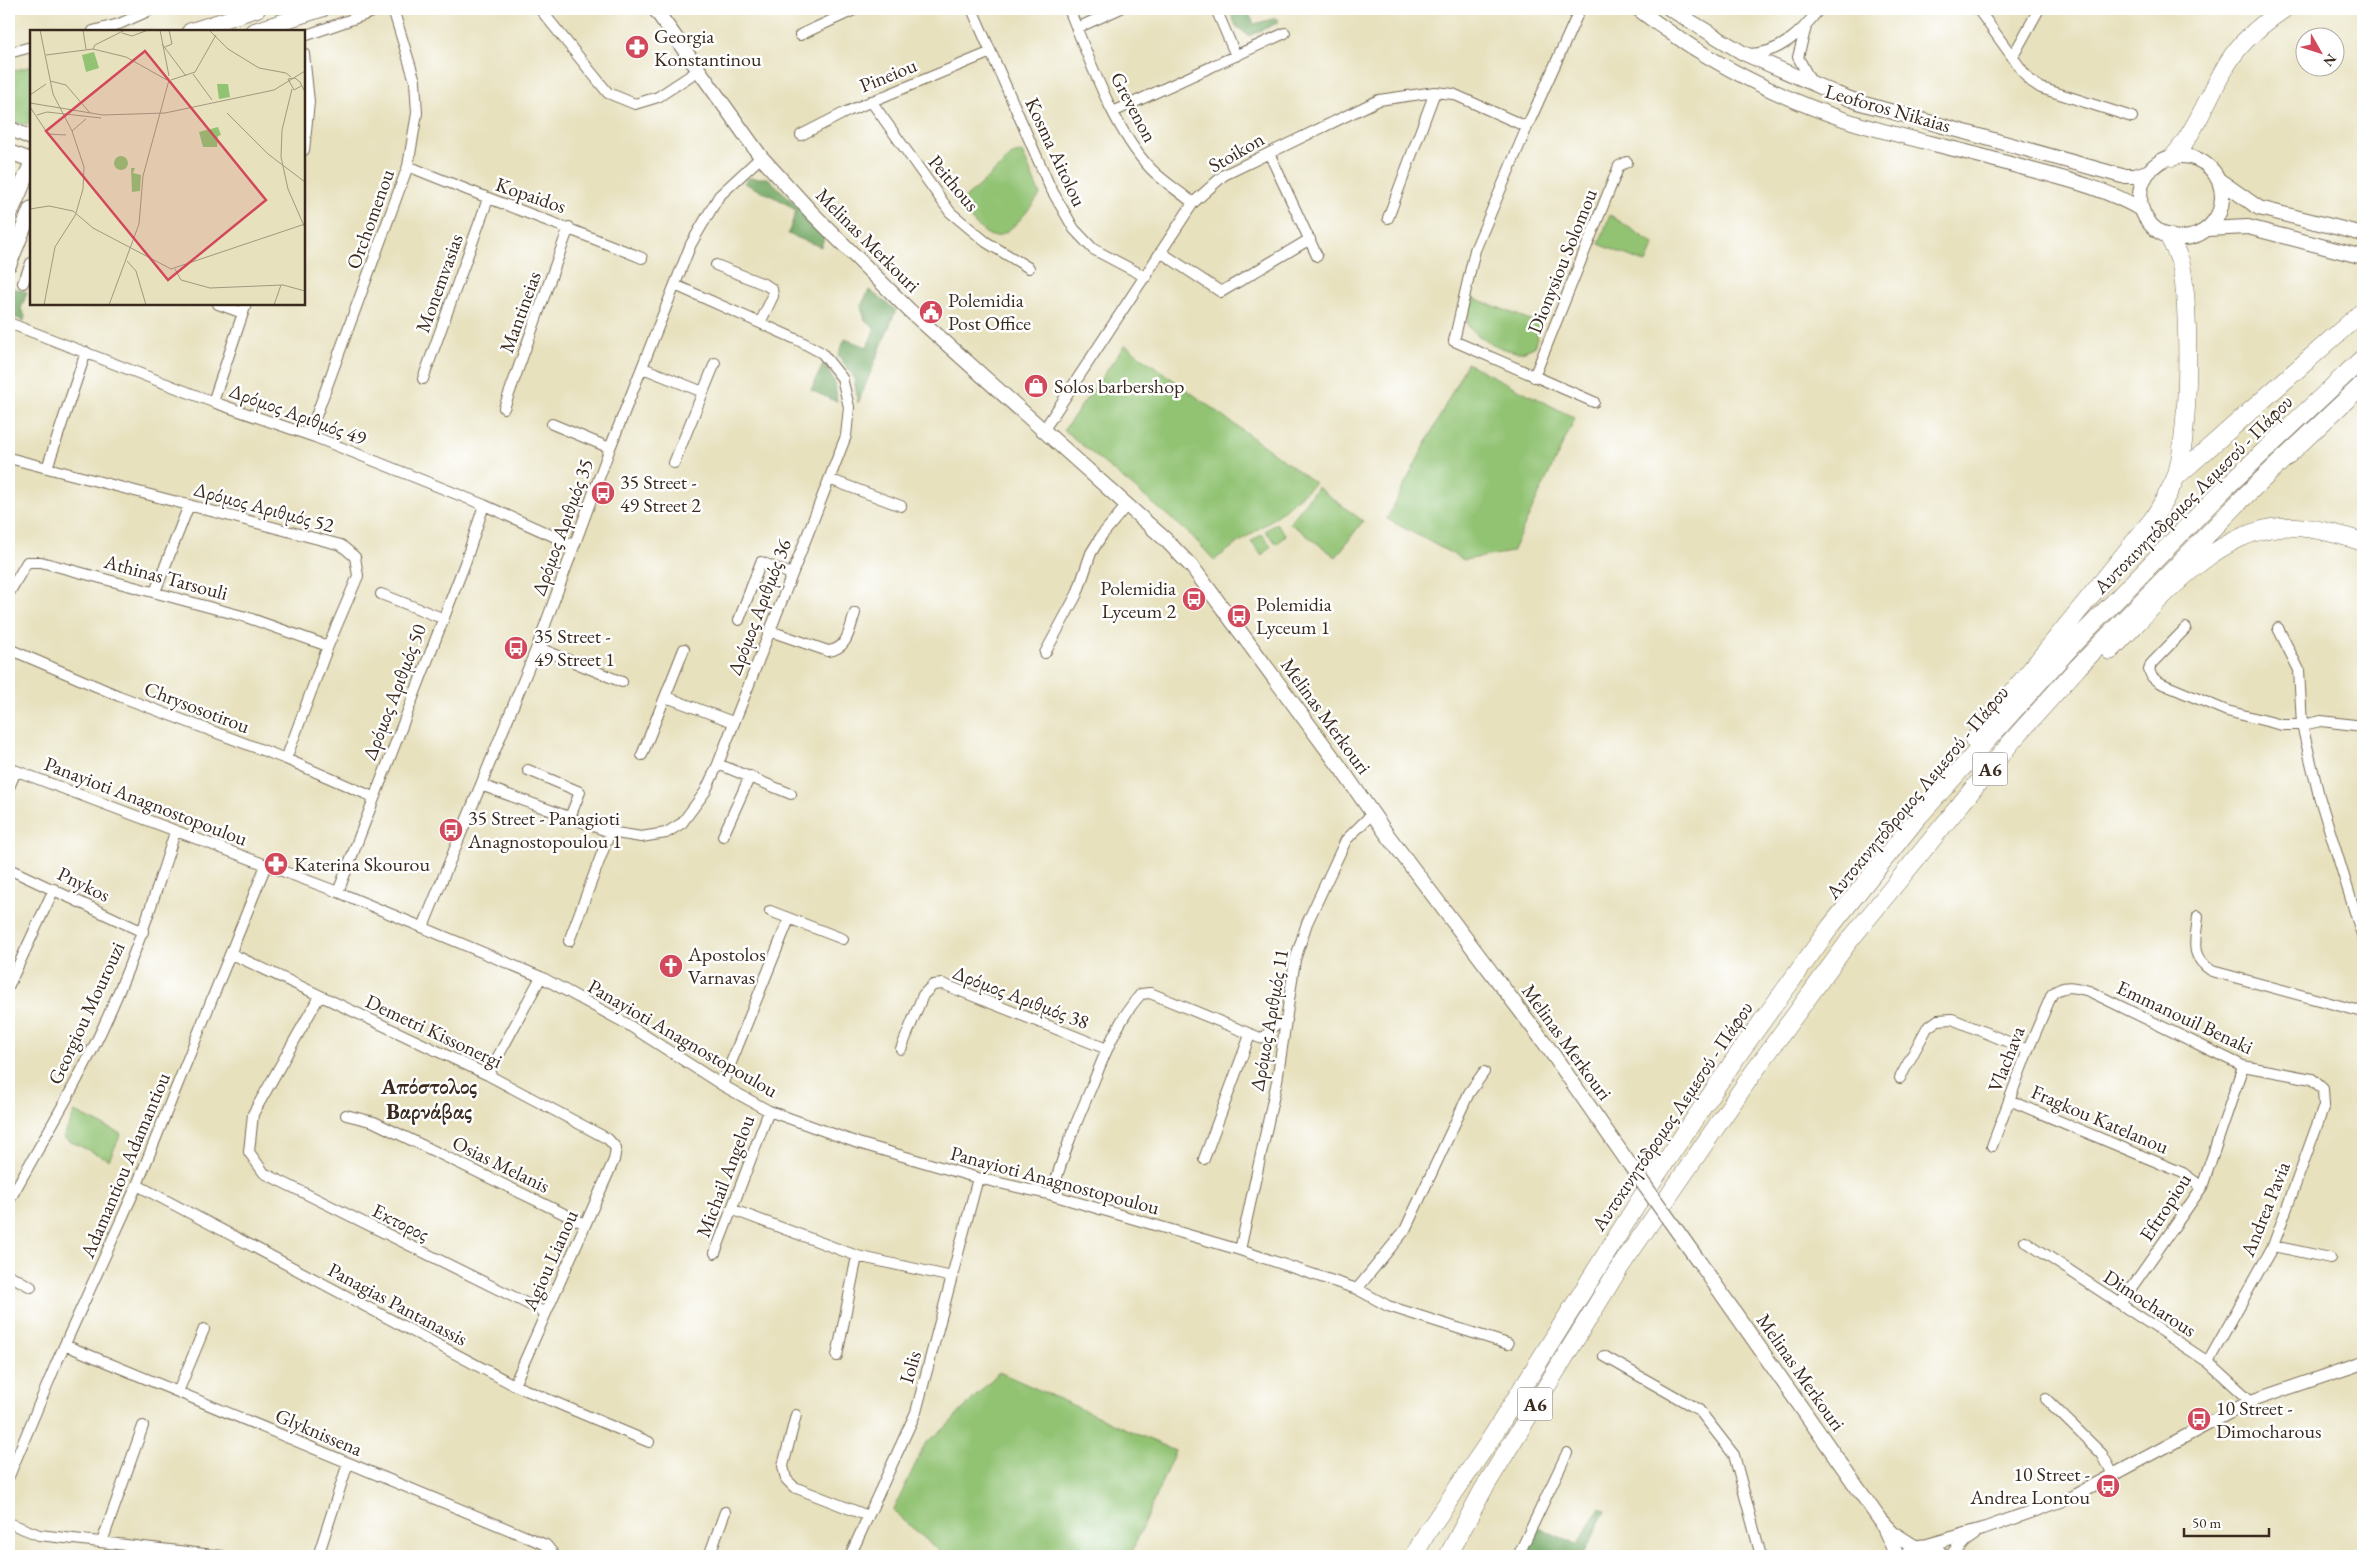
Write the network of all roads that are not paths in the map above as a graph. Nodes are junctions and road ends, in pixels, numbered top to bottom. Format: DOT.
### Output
graph roads {
  1 [pos="153,9"];
  2 [pos="258,9"];
  3 [pos="322,9"];
  4 [pos="380,9"];
  5 [pos="393,9"];
  6 [pos="540,9"];
  7 [pos="655,9"];
  8 [pos="856,9"];
  9 [pos="972,9"];
  10 [pos="1069,9"];
  11 [pos="1119,9"];
  12 [pos="1216,9"];
  13 [pos="1580,9"];
  14 [pos="1638,9"];
  15 [pos="1670,9"];
  16 [pos="1819,9"];
  17 [pos="1978,9"];
  18 [pos="2039,9"];
  19 [pos="2284,9"];
  20 [pos="1806,26"];
  21 [pos="1076,28"];
  22 [pos="97,30"];
  23 [pos="193,30"];
  24 [pos="256,30"];
  25 [pos="1285,33"];
  26 [pos="800,35"];
  27 [pos="305,36"];
  28 [pos="30,48"];
  29 [pos="991,52"];
  30 [pos="9,53"];
  31 [pos="1743,54"];
  32 [pos="1236,56"];
  33 [pos="2013,56"];
  34 [pos="305,64"];
  35 [pos="699,70"];
  36 [pos="1811,82"];
  37 [pos="1435,92"];
  38 [pos="871,101"];
  39 [pos="1114,112"];
  40 [pos="2132,117"];
  41 [pos="1526,127"];
  42 [pos="9,128"];
  43 [pos="801,135"];
  44 [pos="30,138"];
  45 [pos="305,140"];
  46 [pos="9,152"];
  47 [pos="1269,152"];
  48 [pos="761,157"];
  49 [pos="2173,157"];
  50 [pos="30,160"];
  51 [pos="1627,162"];
  52 [pos="408,166"];
  53 [pos="30,167"];
  54 [pos="2150,171"];
  55 [pos="2218,180"];
  56 [pos="9,186"];
  57 [pos="488,199"];
  58 [pos="1193,203"];
  59 [pos="2142,210"];
  60 [pos="30,212"];
  61 [pos="10,213"];
  62 [pos="1388,218"];
  63 [pos="569,227"];
  64 [pos="2207,229"];
  65 [pos="2363,234"];
  66 [pos="2169,237"];
  67 [pos="1310,240"];
  68 [pos="1162,253"];
  69 [pos="1317,256"];
  70 [pos="2363,257"];
  71 [pos="642,258"];
  72 [pos="9,264"];
  73 [pos="716,265"];
  74 [pos="30,266"];
  75 [pos="1029,268"];
  76 [pos="1146,277"];
  77 [pos="23,283"];
  78 [pos="676,285"];
  79 [pos="225,305"];
  80 [pos="245,308"];
  81 [pos="2363,311"];
  82 [pos="9,323"];
  83 [pos="760,323"];
  84 [pos="86,352"];
  85 [pos="2363,358"];
  86 [pos="715,363"];
  87 [pos="643,368"];
  88 [pos="1534,377"];
  89 [pos="423,379"];
  90 [pos="2363,384"];
  91 [pos="703,392"];
  92 [pos="213,402"];
  93 [pos="1594,402"];
  94 [pos="504,408"];
  95 [pos="552,424"];
  96 [pos="1043,430"];
  97 [pos="309,434"];
  98 [pos="610,448"];
  99 [pos="9,458"];
  100 [pos="674,463"];
  101 [pos="47,468"];
  102 [pos="2176,477"];
  103 [pos="829,479"];
  104 [pos="189,505"];
  105 [pos="484,505"];
  106 [pos="1127,505"];
  107 [pos="901,506"];
  108 [pos="2363,542"];
  109 [pos="573,545"];
  110 [pos="791,574"];
  111 [pos="155,592"];
  112 [pos="9,593"];
  113 [pos="381,594"];
  114 [pos="855,613"];
  115 [pos="442,618"];
  116 [pos="739,620"];
  117 [pos="2186,628"];
  118 [pos="2278,628"];
  119 [pos="770,631"];
  120 [pos="328,646"];
  121 [pos="537,647"];
  122 [pos="9,649"];
  123 [pos="684,649"];
  124 [pos="1045,653"];
  125 [pos="622,682"];
  126 [pos="666,697"];
  127 [pos="733,722"];
  128 [pos="2302,726"];
  129 [pos="2363,726"];
  130 [pos="642,755"];
  131 [pos="286,759"];
  132 [pos="718,764"];
  133 [pos="12,769"];
  134 [pos="528,770"];
  135 [pos="750,776"];
  136 [pos="481,785"];
  137 [pos="9,788"];
  138 [pos="791,794"];
  139 [pos="373,797"];
  140 [pos="1372,814"];
  141 [pos="570,817"];
  142 [pos="1918,817"];
  143 [pos="1944,825"];
  144 [pos="175,832"];
  145 [pos="610,832"];
  146 [pos="723,836"];
  147 [pos="266,865"];
  148 [pos="9,869"];
  149 [pos="54,889"];
  150 [pos="338,892"];
  151 [pos="770,911"];
  152 [pos="2198,916"];
  153 [pos="789,919"];
  154 [pos="423,927"];
  155 [pos="143,932"];
  156 [pos="2363,938"];
  157 [pos="844,939"];
  158 [pos="569,941"];
  159 [pos="232,954"];
  160 [pos="541,977"];
  161 [pos="9,985"];
  162 [pos="2060,988"];
  163 [pos="319,997"];
  164 [pos="2363,1012"];
  165 [pos="1287,1020"];
  166 [pos="1250,1035"];
  167 [pos="901,1049"];
  168 [pos="1107,1050"];
  169 [pos="2028,1050"];
  170 [pos="2243,1066"];
  171 [pos="1484,1072"];
  172 [pos="488,1075"];
  173 [pos="1900,1078"];
  174 [pos="722,1085"];
  175 [pos="2323,1089"];
  176 [pos="2009,1100"];
  177 [pos="769,1110"];
  178 [pos="346,1115"];
  179 [pos="1992,1146"];
  180 [pos="616,1148"];
  181 [pos="1204,1159"];
  182 [pos="978,1178"];
  183 [pos="137,1185"];
  184 [pos="2202,1187"];
  185 [pos="1052,1195"];
  186 [pos="9,1201"];
  187 [pos="731,1209"];
  188 [pos="585,1224"];
  189 [pos="2025,1241"];
  190 [pos="2273,1246"];
  191 [pos="1240,1250"];
  192 [pos="715,1253"];
  193 [pos="857,1256"];
  194 [pos="2330,1258"];
  195 [pos="9,1275"];
  196 [pos="952,1277"];
  197 [pos="31,1286"];
  198 [pos="1357,1289"];
  199 [pos="2120,1304"];
  200 [pos="546,1313"];
  201 [pos="204,1329"];
  202 [pos="1508,1344"];
  203 [pos="65,1345"];
  204 [pos="837,1356"];
  205 [pos="1604,1356"];
  206 [pos="2208,1362"];
  207 [pos="2363,1363"];
  208 [pos="514,1385"];
  209 [pos="178,1392"];
  210 [pos="2046,1399"];
  211 [pos="2250,1401"];
  212 [pos="796,1415"];
  213 [pos="143,1426"];
  214 [pos="649,1442"];
  215 [pos="1488,1443"];
  216 [pos="1567,1454"];
  217 [pos="348,1463"];
  218 [pos="9,1476"];
  219 [pos="2114,1476"];
  220 [pos="725,1512"];
  221 [pos="868,1516"];
  222 [pos="1880,1520"];
  223 [pos="9,1523"];
  224 [pos="1982,1529"];
  225 [pos="102,1542"];
  226 [pos="1915,1550"];
  227 [pos="222,1556"];
  228 [pos="318,1556"];
  229 [pos="554,1556"];
  230 [pos="709,1556"];
  231 [pos="850,1556"];
  232 [pos="1414,1556"];
  233 [pos="1428,1556"];
  234 [pos="1448,1556"];
  235 [pos="1518,1556"];
  236 [pos="1761,1556"];
  237 [pos="1897,1556"];
  238 [pos="1942,1556"];
  239 [pos="1951,1556"];
  1 -- 22 [label="street"];
  2 -- 23 [label="main road"];
  3 -- 24 [label="main road"];
  4 -- 27 [label="street"];
  5 -- 52 [label="street, Orchomenou"];
  6 -- 35 [label="street"];
  7 -- 35 [label="main road, Melinas Merkouri"];
  8 -- 26 [label="street"];
  9 -- 29 [label="street, Kosma Aitolou"];
  10 -- 21 [label="street, Grevenon"];
  11 -- 21 [label="street"];
  12 -- 32 [label="street"];
  13 -- 41 [label="street"];
  14 -- 59 [label="main road, Leoforos Nikaias"];
  15 -- 31 [label="main road, Leoforos Nikaias"];
  16 -- 20 [label="street"];
  17 -- 33 [label="street"];
  18 -- 33 [label="street"];
  19 -- 49 [label="highway"];
  20 -- 31 [label="street"];
  20 -- 36 [label="street"];
  21 -- 39 [label="street, Grevenon"];
  25 -- 32 [label="street"];
  28 -- 30 [label="street"];
  29 -- 38 [label="street, Pineiou"];
  29 -- 76 [label="street, Kosma Aitolou"];
  31 -- 36 [label="main road, Leoforos Nikaias"];
  32 -- 39 [label="street"];
  33 -- 40 [label="street"];
  34 -- 45 [label="street"];
  35 -- 48 [label="main road, Melinas Merkouri"];
  36 -- 54 [label="main road, Leoforos Nikaias"];
  37 -- 41 [label="street, Stoikon"];
  37 -- 47 [label="street, Stoikon"];
  37 -- 62 [label="street"];
  38 -- 43 [label="street, Pineiou"];
  38 -- 75 [label="street, Peithous"];
  39 -- 58 [label="street, Grevenon"];
  41 -- 88 [label="street"];
  42 -- 44 [label="main road"];
  46 -- 50 [label="main road"];
  47 -- 58 [label="street, Stoikon"];
  47 -- 67 [label="street"];
  48 -- 78 [label="street, Δρόμος Αριθμός 35"];
  48 -- 96 [label="main road, Melinas Merkouri"];
  49 -- 54 [label="main road"];
  49 -- 55 [label="main road"];
  51 -- 88 [label="street, Dionysiou Solomou"];
  52 -- 57 [label="street, Kopaidos"];
  52 -- 97 [label="street, Orchomenou"];
  53 -- 61 [label="main road"];
  54 -- 59 [label="main road"];
  55 -- 64 [label="main road"];
  55 -- 65 [label="main road"];
  56 -- 61 [label="main road"];
  57 -- 63 [label="street, Kopaidos"];
  57 -- 89 [label="street, Monemvasias"];
  58 -- 68 [label="street, Stoikon"];
  59 -- 66 [label="main road"];
  60 -- 72 [label="main road"];
  63 -- 71 [label="street, Kopaidos"];
  63 -- 94 [label="street, Mantineias"];
  64 -- 66 [label="main road"];
  64 -- 70 [label="main road"];
  66 -- 102 [label="highway"];
  67 -- 68 [label="street"];
  67 -- 69 [label="street"];
  68 -- 76 [label="street, Stoikon"];
  73 -- 83 [label="street"];
  74 -- 77 [label="street"];
  76 -- 96 [label="street, Stoikon"];
  78 -- 83 [label="street, Δρόμος Αριθμός 36"];
  78 -- 87 [label="street, Δρόμος Αριθμός 35"];
  79 -- 80 [label="street"];
  80 -- 92 [label="street"];
  81 -- 102 [label="highway"];
  82 -- 84 [label="street, Δρόμος Αριθμός 49"];
  83 -- 103 [label="street, Δρόμος Αριθμός 36"];
  84 -- 92 [label="street, Δρόμος Αριθμός 49"];
  84 -- 101 [label="street"];
  85 -- 142 [label="highway, Αυτοκινητόδρομος Λεμεσού - Πάφου / A6"];
  86 -- 91 [label="street"];
  87 -- 91 [label="street"];
  87 -- 98 [label="street, Δρόμος Αριθμός 35"];
  88 -- 93 [label="street"];
  90 -- 143 [label="highway, Αυτοκινητόδρομος Λεμεσού - Πάφου / A6"];
  91 -- 100 [label="street"];
  92 -- 97 [label="street, Δρόμος Αριθμός 49"];
  95 -- 98 [label="street"];
  96 -- 106 [label="main road, Melinas Merkouri"];
  97 -- 105 [label="street, Δρόμος Αριθμός 49"];
  98 -- 109 [label="street, Δρόμος Αριθμός 35"];
  99 -- 101 [label="street, Δρόμος Αριθμός 52"];
  101 -- 104 [label="street, Δρόμος Αριθμός 52"];
  102 -- 142 [label="highway"];
  103 -- 107 [label="street"];
  103 -- 110 [label="street, Δρόμος Αριθμός 36"];
  104 -- 111 [label="street"];
  104 -- 120 [label="street, Δρόμος Αριθμός 52"];
  105 -- 109 [label="street, Δρόμος Αριθμός 49"];
  105 -- 115 [label="street, Δρόμος Αριθμός 50"];
  106 -- 124 [label="street"];
  106 -- 140 [label="main road, Melinas Merkouri"];
  108 -- 143 [label="highway"];
  109 -- 121 [label="street, Δρόμος Αριθμός 35"];
  110 -- 116 [label="street"];
  110 -- 119 [label="street, Δρόμος Αριθμός 36"];
  111 -- 112 [label="street, Athinas Tarsouli"];
  111 -- 120 [label="street, Athinas Tarsouli"];
  113 -- 115 [label="street"];
  114 -- 119 [label="street"];
  115 -- 139 [label="street, Δρόμος Αριθμός 50"];
  117 -- 128 [label="street"];
  118 -- 128 [label="street"];
  119 -- 127 [label="street, Δρόμος Αριθμός 36"];
  120 -- 131 [label="street, Δρόμος Αριθμός 52"];
  121 -- 125 [label="street"];
  121 -- 136 [label="street, Δρόμος Αριθμός 35"];
  122 -- 131 [label="street, Chrysosotirou"];
  123 -- 126 [label="street"];
  126 -- 127 [label="street"];
  126 -- 130 [label="street"];
  127 -- 132 [label="street, Δρόμος Αριθμός 36"];
  128 -- 129 [label="street"];
  128 -- 156 [label="street"];
  131 -- 139 [label="street, Chrysosotirou"];
  132 -- 135 [label="street"];
  132 -- 145 [label="street, Δρόμος Αριθμός 36"];
  133 -- 137 [label="street"];
  133 -- 144 [label="street, Panayioti Anagnostopoulou"];
  134 -- 141 [label="street"];
  135 -- 138 [label="street"];
  135 -- 146 [label="street"];
  136 -- 141 [label="street, Δρόμος Αριθμός 36"];
  136 -- 154 [label="street, Δρόμος Αριθμός 35"];
  139 -- 150 [label="street, Δρόμος Αριθμός 50"];
  140 -- 165 [label="street, Δρόμος Αριθμός 11"];
  140 -- 222 [label="main road, Melinas Merkouri, bridge"];
  141 -- 145 [label="street, Δρόμος Αριθμός 36"];
  142 -- 215 [label="highway, Αυτοκινητόδρομος Λεμεσού - Πάφου / A6"];
  143 -- 234 [label="highway, Αυτοκινητόδρομος Λεμεσού - Πάφου / A6"];
  144 -- 147 [label="street, Panayioti Anagnostopoulou"];
  144 -- 155 [label="street, Georgiou Mourouzi"];
  145 -- 158 [label="street"];
  147 -- 150 [label="street, Panayioti Anagnostopoulou"];
  147 -- 159 [label="street, Adamantiou Adamantiou"];
  148 -- 149 [label="street, Pnykos"];
  149 -- 155 [label="street, Pnykos"];
  149 -- 161 [label="street"];
  150 -- 154 [label="street, Panayioti Anagnostopoulou"];
  151 -- 153 [label="street"];
  152 -- 164 [label="street"];
  153 -- 157 [label="street"];
  153 -- 174 [label="street"];
  154 -- 160 [label="street, Panayioti Anagnostopoulou"];
  155 -- 186 [label="street, Georgiou Mourouzi"];
  159 -- 163 [label="street, Demetri Kissonergi"];
  159 -- 183 [label="street, Adamantiou Adamantiou"];
  160 -- 172 [label="street"];
  160 -- 174 [label="street, Panayioti Anagnostopoulou"];
  162 -- 169 [label="street, Vlachava"];
  162 -- 170 [label="street, Emmanouil Benaki"];
  163 -- 172 [label="street, Demetri Kissonergi"];
  163 -- 200 [label="street, Εκτορος"];
  165 -- 166 [label="street"];
  165 -- 191 [label="street, Δρόμος Αριθμός 11"];
  166 -- 168 [label="street"];
  166 -- 181 [label="street"];
  167 -- 168 [label="street, Δρόμος Αριθμός 38"];
  168 -- 185 [label="street"];
  169 -- 173 [label="street"];
  169 -- 176 [label="street, Vlachava"];
  170 -- 175 [label="street, Emmanouil Benaki"];
  170 -- 184 [label="street, Eftropiou"];
  171 -- 198 [label="street"];
  172 -- 180 [label="street, Demetri Kissonergi"];
  174 -- 177 [label="street, Panayioti Anagnostopoulou"];
  175 -- 190 [label="street, Andrea Pavia"];
  176 -- 179 [label="street, Vlachava"];
  176 -- 184 [label="street, Fragkou Katelanou"];
  177 -- 182 [label="street, Panayioti Anagnostopoulou"];
  177 -- 187 [label="street, Michail Angelou"];
  178 -- 188 [label="street, Osias Melanis"];
  180 -- 188 [label="street, Agiou Lianou"];
  182 -- 185 [label="street, Panayioti Anagnostopoulou"];
  182 -- 196 [label="street, Iolis"];
  183 -- 203 [label="street, Adamantiou Adamantiou"];
  183 -- 208 [label="street, Panagias Pantanassis"];
  184 -- 199 [label="street, Eftropiou"];
  185 -- 191 [label="street, Panayioti Anagnostopoulou"];
  187 -- 192 [label="street, Michail Angelou"];
  187 -- 193 [label="street"];
  188 -- 200 [label="street, Agiou Lianou"];
  189 -- 199 [label="street, Dimocharous"];
  190 -- 194 [label="street"];
  190 -- 206 [label="street, Andrea Pavia"];
  191 -- 198 [label="street, Panayioti Anagnostopoulou"];
  193 -- 196 [label="street"];
  193 -- 204 [label="street"];
  195 -- 197 [label="street"];
  196 -- 221 [label="street, Iolis"];
  198 -- 202 [label="street, Panayioti Anagnostopoulou"];
  199 -- 206 [label="street, Dimocharous"];
  200 -- 208 [label="street, Agiou Lianou"];
  201 -- 209 [label="street"];
  203 -- 209 [label="street, Glyknissena"];
  203 -- 218 [label="street, Adamantiou Adamantiou"];
  205 -- 236 [label="street"];
  206 -- 211 [label="street, Dimocharous"];
  207 -- 211 [label="street"];
  208 -- 214 [label="street, Panagias Pantanassis"];
  209 -- 217 [label="street, Glyknissena"];
  210 -- 219 [label="street"];
  211 -- 219 [label="street"];
  212 -- 221 [label="street"];
  213 -- 225 [label="street"];
  215 -- 232 [label="highway"];
  215 -- 233 [label="highway, A6"];
  216 -- 235 [label="street"];
  217 -- 228 [label="street"];
  217 -- 229 [label="street, Glyknissena"];
  219 -- 224 [label="street"];
  220 -- 230 [label="street"];
  221 -- 231 [label="street, Iolis"];
  222 -- 226 [label="main road, Melinas Merkouri"];
  222 -- 237 [label="main road, Melinas Merkouri"];
  223 -- 225 [label="street"];
  224 -- 226 [label="street"];
  224 -- 239 [label="street"];
  225 -- 227 [label="street"];
  226 -- 238 [label="main road, Melinas Merkouri"];
}
